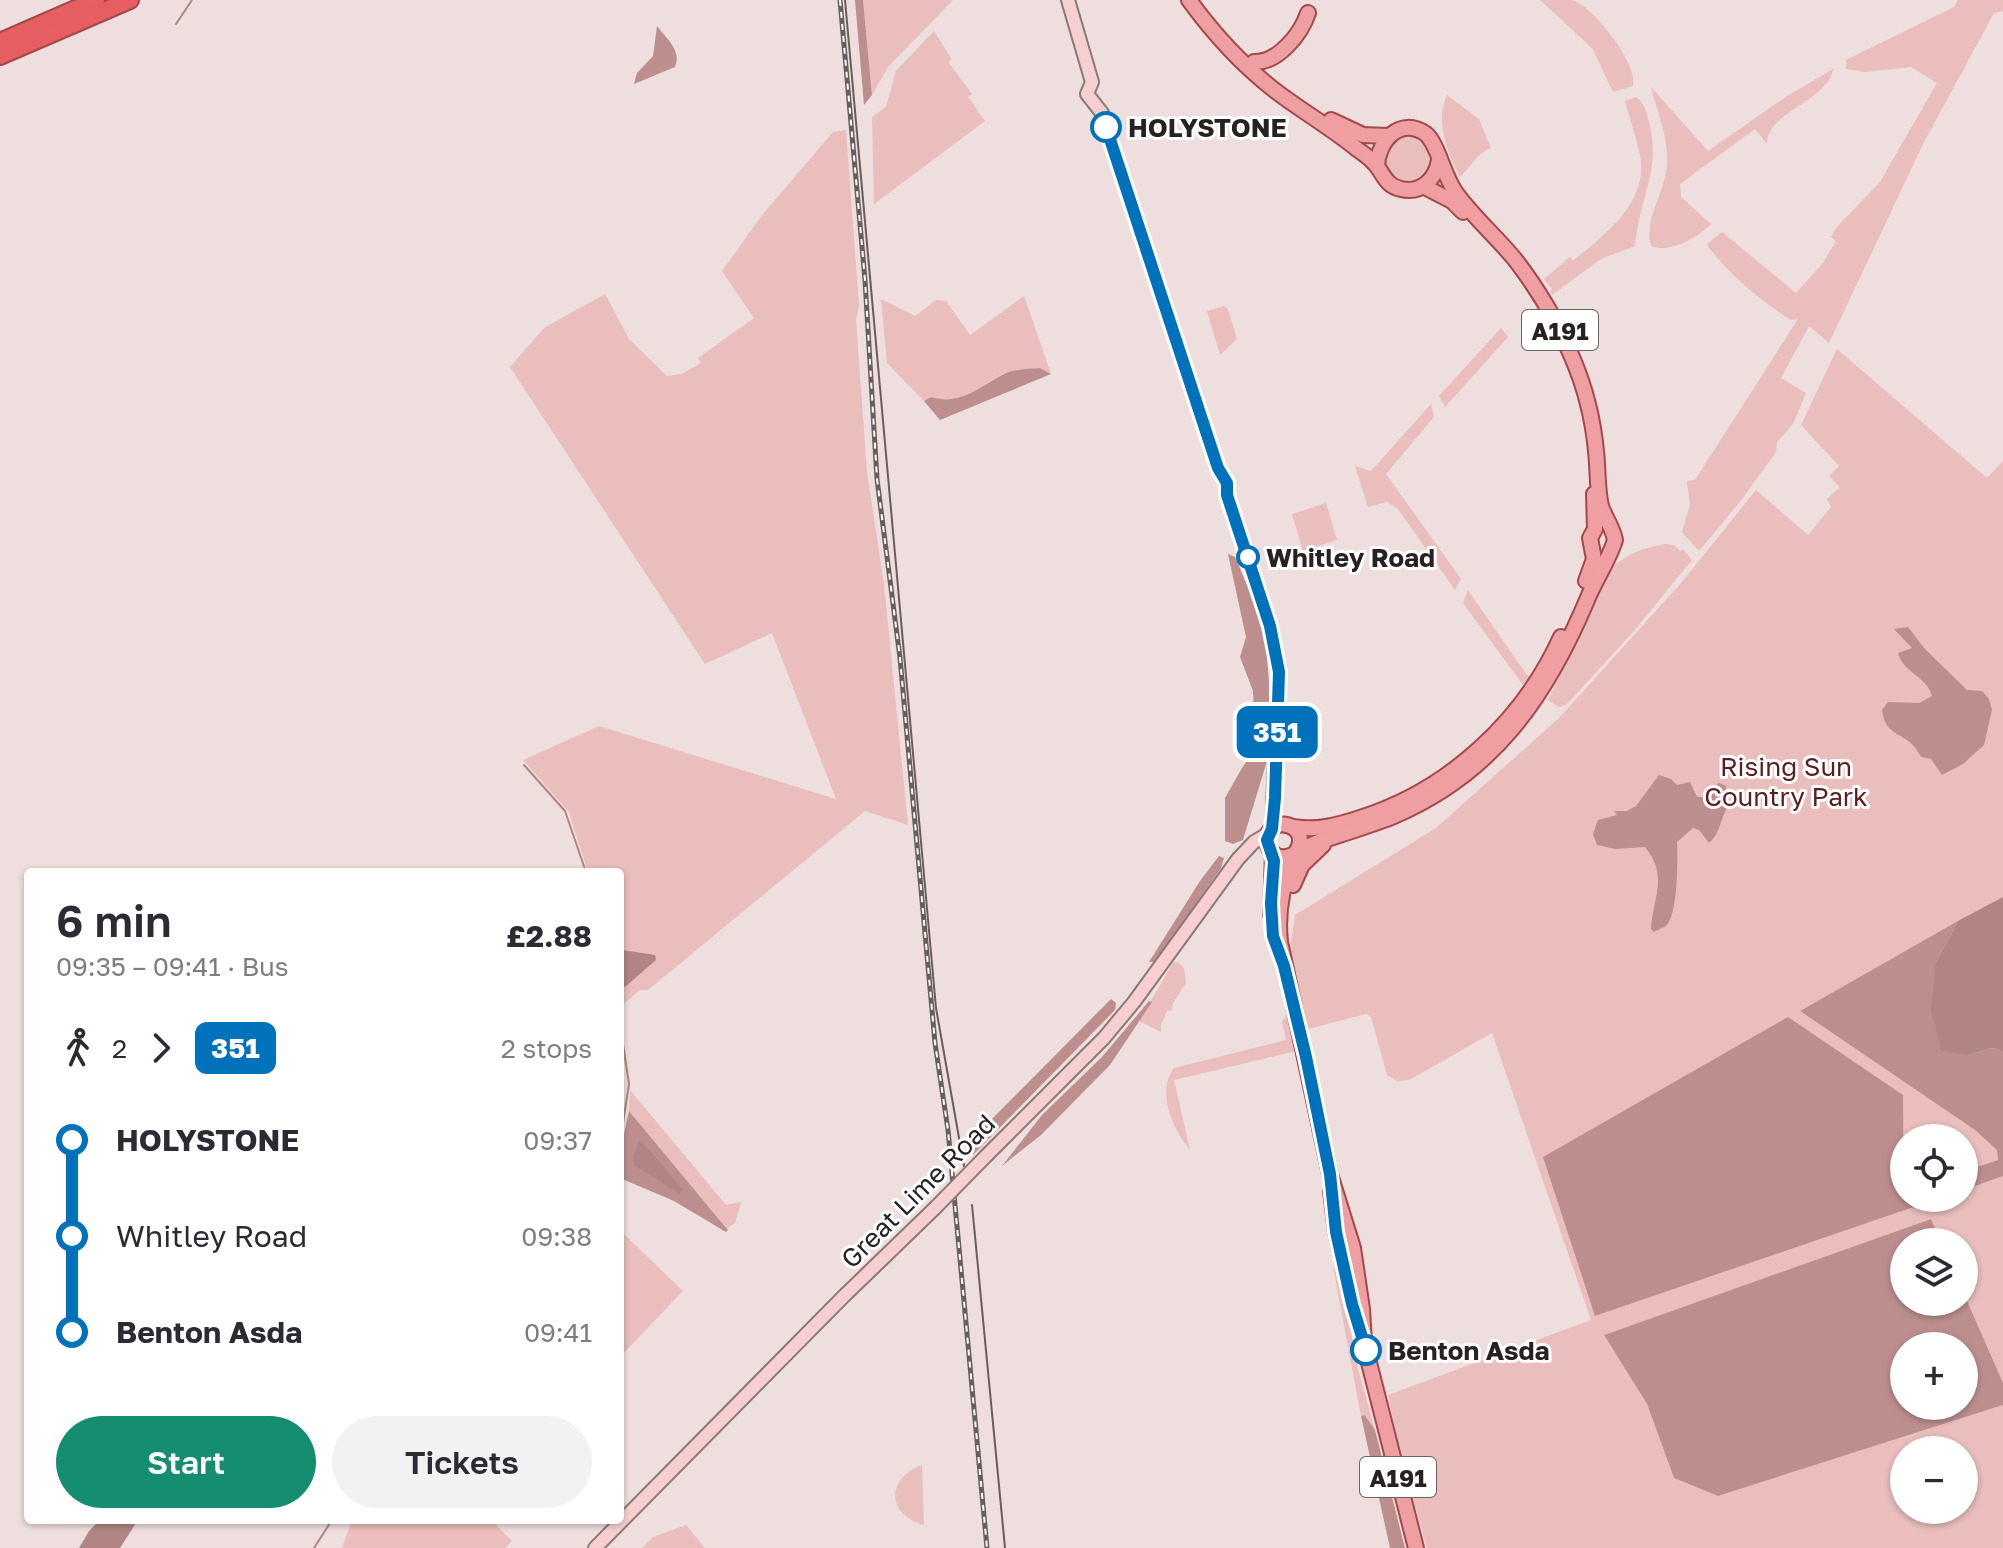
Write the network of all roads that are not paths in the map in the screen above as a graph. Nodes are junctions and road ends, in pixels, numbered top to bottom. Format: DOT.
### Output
graph roads {
  1 [pos="96,0"];
  2 [pos="130,0"];
  3 [pos="1068,0"];
  4 [pos="1189,0"];
  5 [pos="1198,0"];
  6 [pos="1308,13"];
  7 [pos="0,42"];
  8 [pos="0,56"];
  9 [pos="1254,62"];
  10 [pos="1388,136"];
  11 [pos="1439,160"];
  12 [pos="1377,166"];
  13 [pos="1423,186"];
  14 [pos="1595,529"];
  15 [pos="1612,531"];
  16 [pos="1593,548"];
  17 [pos="1610,550"];
  18 [pos="1275,798"];
  19 [pos="1292,827"];
  20 [pos="1270,831"];
  21 [pos="1333,838"];
  22 [pos="1249,846"];
  23 [pos="1272,852"];
  24 [pos="1295,853"];
  25 [pos="1284,966"];
  26 [pos="1347,1251"];
  27 [pos="1364,1342"];
  28 [pos="624,1519"];
  29 [pos="619,1524"];
  30 [pos="595,1548"];
  31 [pos="1416,1548"];
  1 -- 7 [label="highway"];
  2 -- 8 [label="highway"];
  3 -- 18 [label="main road"];
  4 -- 12 [label="main road, A191"];
  5 -- 9 [label="main road, A191"];
  6 -- 9 [label="main road"];
  9 -- 10 [label="main road, A191"];
  10 -- 11 [label="main road, A191"];
  10 -- 12 [label="main road"];
  11 -- 13 [label="main road"];
  11 -- 15 [label="main road, A191"];
  12 -- 13 [label="main road, A191"];
  13 -- 14 [label="main road, A191"];
  14 -- 15 [label="main road"];
  14 -- 16 [label="main road, A191"];
  15 -- 17 [label="main road, A191"];
  16 -- 17 [label="main road"];
  16 -- 19 [label="main road, A191"];
  17 -- 21 [label="main road, A191"];
  18 -- 19 [label="main road"];
  18 -- 20 [label="main road"];
  19 -- 20 [label="main road, A191"];
  19 -- 24 [label="main road, A191"];
  20 -- 22 [label="main road, Great Lime Road"];
  20 -- 23 [label="main road, A191"];
  21 -- 24 [label="main road, A191"];
  21 -- 25 [label="main road"];
  22 -- 23 [label="main road"];
  22 -- 28 [label="main road, Great Lime Road, bridge"];
  23 -- 24 [label="main road, A191"];
  23 -- 25 [label="main road, A191"];
  24 -- 25 [label="main road, A191"];
  25 -- 26 [label="main road, A191"];
  26 -- 27 [label="main road, A191"];
  26 -- 27 [label="main road, A191"];
  27 -- 31 [label="main road, A191"];
  29 -- 30 [label="main road, Great Lime Road, bridge"];
}
